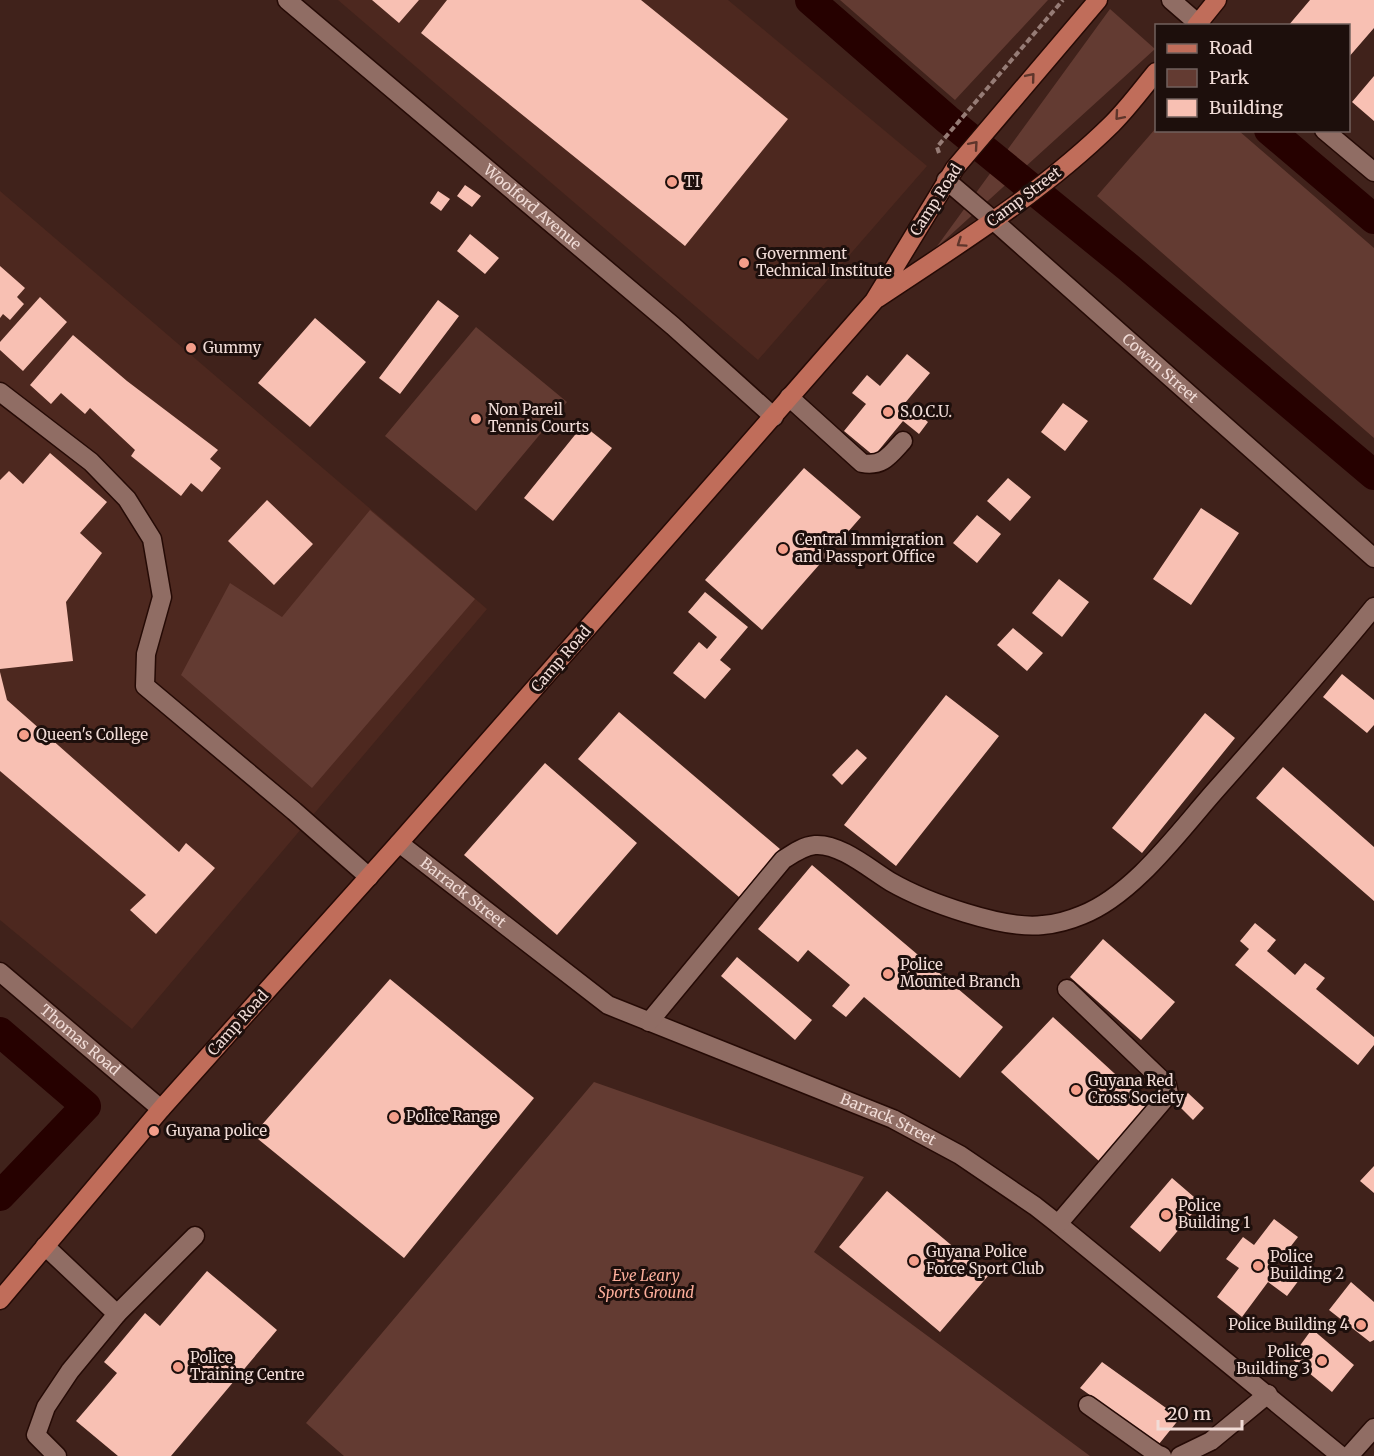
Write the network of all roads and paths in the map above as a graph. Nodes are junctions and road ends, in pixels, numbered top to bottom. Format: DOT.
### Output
graph roads {
  1 [pos="287,0"];
  2 [pos="1171,0"];
  3 [pos="1217,0"];
  4 [pos="1063,1"];
  5 [pos="1094,5"];
  6 [pos="1197,24"];
  7 [pos="1199,24"];
  8 [pos="1155,73"];
  9 [pos="1326,132"];
  10 [pos="937,147"];
  11 [pos="1374,172"];
  12 [pos="950,174"];
  13 [pos="994,220"];
  14 [pos="874,301"];
  15 [pos="0,392"];
  16 [pos="789,398"];
  17 [pos="774,417"];
  18 [pos="903,441"];
  19 [pos="1374,558"];
  20 [pos="1374,607"];
  21 [pos="399,843"];
  22 [pos="369,877"];
  23 [pos="0,972"];
  24 [pos="1067,989"];
  25 [pos="649,1022"];
  26 [pos="161,1109"];
  27 [pos="1058,1224"];
  28 [pos="195,1236"];
  29 [pos="45,1246"];
  30 [pos="0,1300"];
  31 [pos="117,1314"];
  32 [pos="1268,1394"];
  33 [pos="1088,1405"];
  34 [pos="1374,1428"];
  35 [pos="57,1456"];
  36 [pos="1162,1456"];
  37 [pos="1180,1456"];
  38 [pos="1341,1456"];
  39 [pos="1349,1456"];
  1 -- 17 [label="street, Woolford Avenue"];
  2 -- 6 [label="street"];
  3 -- 7 [label="main road"];
  4 -- 10 [label="path"];
  12 -- 5 [label="main road, Camp Road, one-way"];
  8 -- 13 [label="main road, Camp Street, one-way"];
  9 -- 11 [label="street"];
  12 -- 13 [label="street, Cowan Street"];
  12 -- 14 [label="main road, Camp Road"];
  13 -- 14 [label="main road, Camp Street, one-way"];
  13 -- 19 [label="street, Cowan Street"];
  14 -- 16 [label="main road, Camp Road"];
  15 -- 22 [label="street"];
  16 -- 17 [label="main road, Camp Road"];
  16 -- 18 [label="street"];
  17 -- 21 [label="main road, Camp Road"];
  20 -- 25 [label="street"];
  21 -- 22 [label="main road, Camp Road"];
  21 -- 25 [label="street, Barrack Street"];
  22 -- 26 [label="main road, Camp Road"];
  23 -- 26 [label="street, Thomas Road"];
  24 -- 27 [label="street"];
  25 -- 27 [label="street, Barrack Street"];
  26 -- 29 [label="main road, Camp Road"];
  27 -- 32 [label="street, Barrack Street"];
  28 -- 31 [label="street"];
  29 -- 30 [label="main road, Camp Road"];
  29 -- 31 [label="street"];
  31 -- 35 [label="street"];
  32 -- 37 [label="street"];
  32 -- 38 [label="street, Barrack Street"];
  33 -- 36 [label="street"];
  34 -- 39 [label="street"];
}
